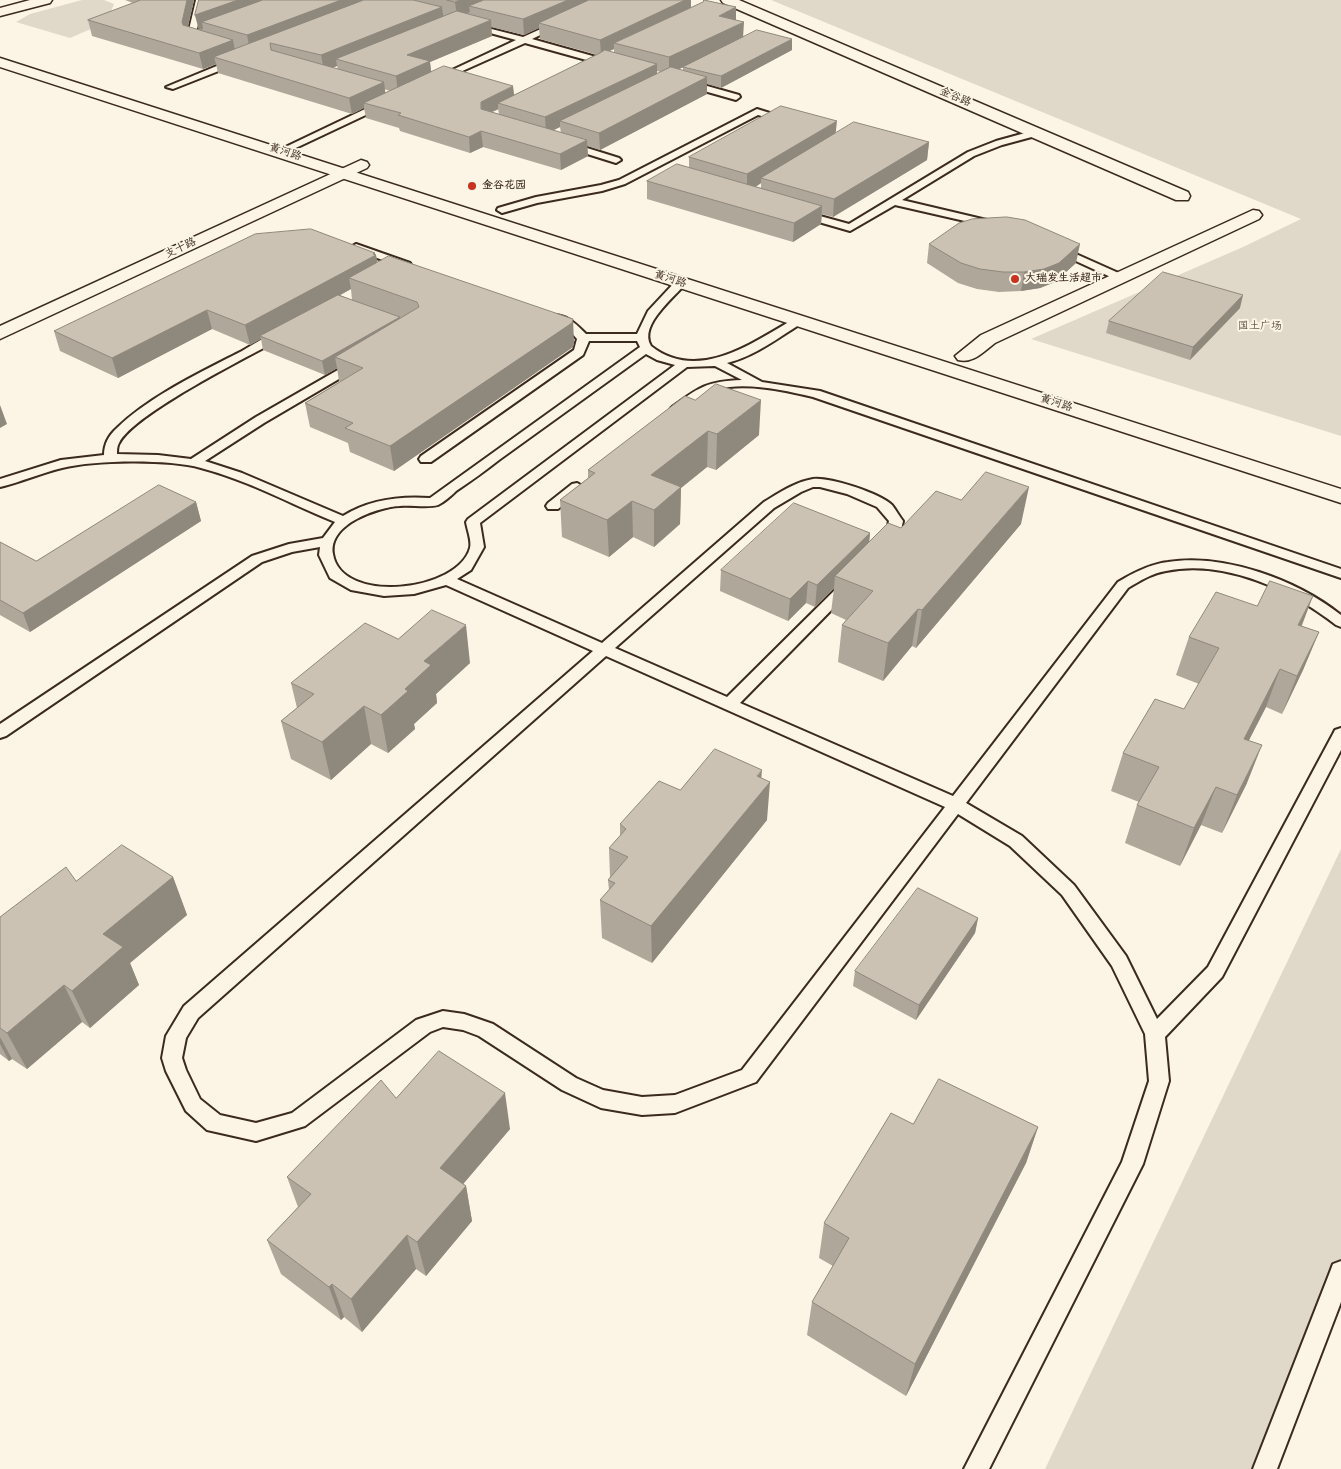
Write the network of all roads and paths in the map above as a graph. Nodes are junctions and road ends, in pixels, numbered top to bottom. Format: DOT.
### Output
graph roads {
  1 [pos="16,0"];
  2 [pos="45,0"];
  3 [pos="200,0"];
  4 [pos="728,0"];
  5 [pos="0,4"];
  6 [pos="0,12"];
  7 [pos="476,15"];
  8 [pos="467,18"];
  9 [pos="568,20"];
  10 [pos="458,22"];
  11 [pos="208,32"];
  12 [pos="191,38"];
  13 [pos="523,40"];
  14 [pos="208,43"];
  15 [pos="0,49"];
  16 [pos="609,56"];
  17 [pos="242,59"];
  18 [pos="600,61"];
  19 [pos="0,62"];
  20 [pos="618,65"];
  21 [pos="589,70"];
  22 [pos="680,82"];
  23 [pos="424,85"];
  24 [pos="170,87"];
  25 [pos="379,92"];
  26 [pos="736,97"];
  27 [pos="793,122"];
  28 [pos="1036,133"];
  29 [pos="557,142"];
  30 [pos="288,148"];
  31 [pos="616,160"];
  32 [pos="353,169"];
  33 [pos="1182,196"];
  34 [pos="892,201"];
  35 [pos="502,210"];
  36 [pos="794,211"];
  37 [pos="1253,215"];
  38 [pos="1001,226"];
  39 [pos="343,243"];
  40 [pos="1052,246"];
  41 [pos="410,267"];
  42 [pos="389,274"];
  43 [pos="1119,277"];
  44 [pos="680,284"];
  45 [pos="542,314"];
  46 [pos="798,320"];
  47 [pos="288,330"];
  48 [pos="0,333"];
  49 [pos="583,338"];
  50 [pos="643,343"];
  51 [pos="372,354"];
  52 [pos="965,356"];
  53 [pos="717,362"];
  54 [pos="685,363"];
  55 [pos="1031,377"];
  56 [pos="760,385"];
  57 [pos="667,418"];
  58 [pos="111,458"];
  59 [pos="426,459"];
  60 [pos="193,463"];
  61 [pos="591,476"];
  62 [pos="0,483"];
  63 [pos="1341,496"];
  64 [pos="553,506"];
  65 [pos="344,521"];
  66 [pos="327,542"];
  67 [pos="875,558"];
  68 [pos="861,572"];
  69 [pos="1341,574"];
  70 [pos="446,580"];
  71 [pos="1341,622"];
  72 [pos="604,650"];
  73 [pos="729,705"];
  74 [pos="0,732"];
  75 [pos="1341,734"];
  76 [pos="955,804"];
  77 [pos="1155,1034"];
  78 [pos="1341,1272"];
  79 [pos="976,1469"];
  80 [pos="1265,1469"];
  1 -- 5 [label="main road"];
  2 -- 6 [label="main road"];
  3 -- 12 [label="lane"];
  4 -- 28 [label="main road, 金谷路"];
  7 -- 8 [label="lane"];
  9 -- 13 [label="lane"];
  10 -- 13 [label="lane"];
  11 -- 12 [label="lane"];
  12 -- 14 [label="lane"];
  13 -- 18 [label="lane"];
  13 -- 23 [label="lane"];
  15 -- 30 [label="main road, 黄河路"];
  16 -- 18 [label="lane"];
  17 -- 24 [label="lane"];
  18 -- 20 [label="lane"];
  18 -- 21 [label="lane"];
  19 -- 30 [label="main road, 黄河路"];
  22 -- 26 [label="lane"];
  25 -- 30 [label="lane"];
  27 -- 35 [label="lane"];
  28 -- 33 [label="main road, 金谷路"];
  28 -- 34 [label="lane"];
  29 -- 31 [label="lane"];
  30 -- 32 [label="main road, 黄河路"];
  32 -- 35 [label="main road, 黄河路"];
  32 -- 44 [label="main road, 黄河路"];
  32 -- 48 [label="main road, 支十路"];
  34 -- 36 [label="lane"];
  34 -- 38 [label="lane"];
  35 -- 52 [label="main road, 黄河路"];
  37 -- 43 [label="main road"];
  39 -- 41 [label="lane"];
  40 -- 43 [label="lane"];
  41 -- 42 [label="lane"];
  43 -- 52 [label="main road"];
  44 -- 46 [label="main road, 黄河路"];
  44 -- 50 [label="lane"];
  45 -- 49 [label="lane"];
  46 -- 53 [label="lane"];
  46 -- 63 [label="main road, 黄河路"];
  47 -- 58 [label="lane"];
  49 -- 50 [label="lane"];
  49 -- 59 [label="lane"];
  50 -- 54 [label="lane"];
  50 -- 65 [label="lane"];
  51 -- 60 [label="lane"];
  52 -- 55 [label="main road, 黄河路"];
  53 -- 54 [label="lane"];
  53 -- 56 [label="lane"];
  54 -- 70 [label="lane"];
  56 -- 57 [label="lane"];
  56 -- 69 [label="lane"];
  58 -- 60 [label="lane"];
  58 -- 62 [label="lane"];
  60 -- 65 [label="lane"];
  61 -- 64 [label="lane"];
  65 -- 66 [label="lane"];
  66 -- 70 [label="lane"];
  66 -- 74 [label="lane"];
  67 -- 72 [label="lane"];
  68 -- 73 [label="lane"];
  70 -- 72 [label="lane"];
  71 -- 76 [label="lane"];
  72 -- 73 [label="lane"];
  72 -- 76 [label="lane"];
  73 -- 76 [label="lane"];
  75 -- 77 [label="lane"];
  76 -- 77 [label="lane"];
  77 -- 79 [label="lane"];
  78 -- 80 [label="lane"];
}
